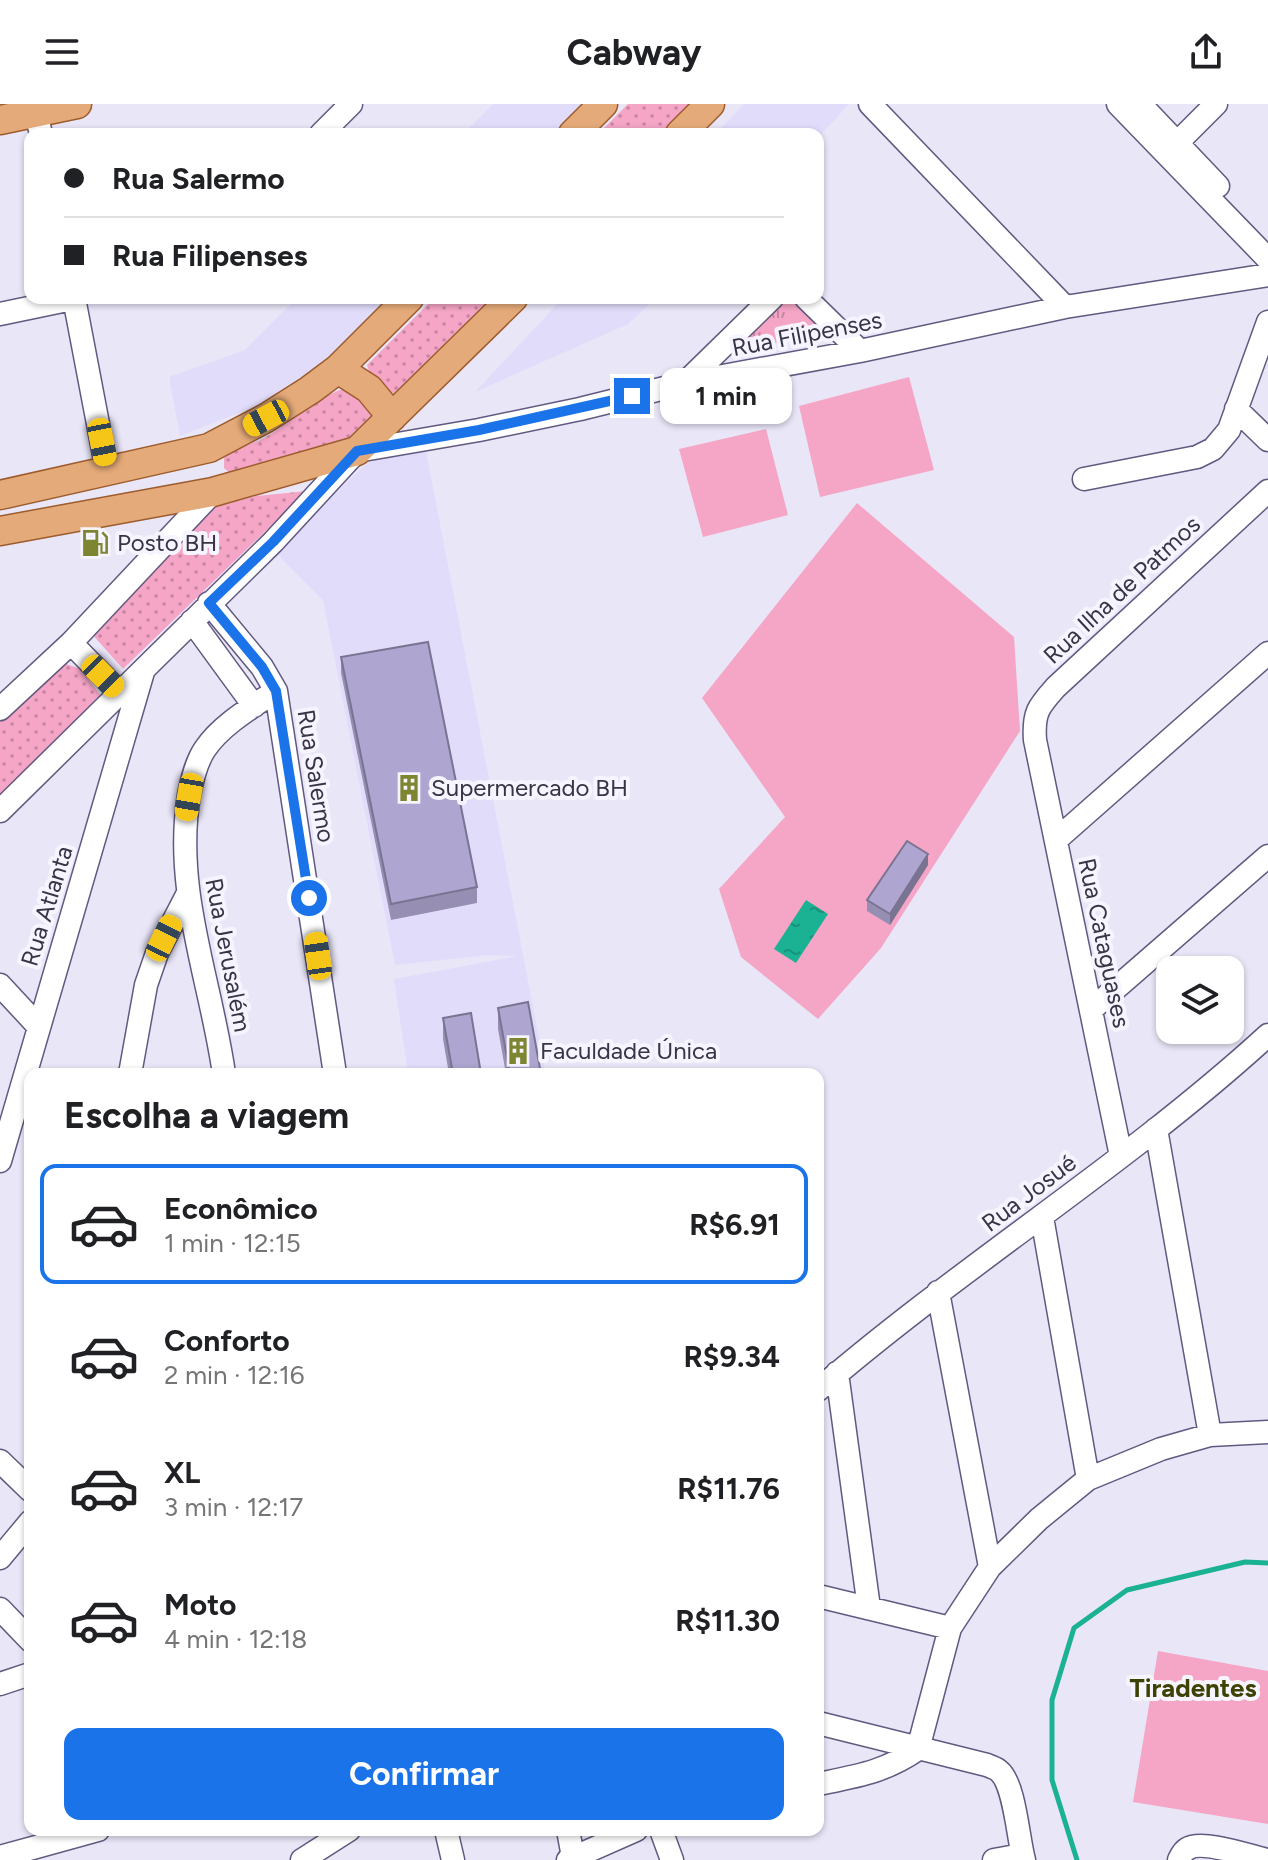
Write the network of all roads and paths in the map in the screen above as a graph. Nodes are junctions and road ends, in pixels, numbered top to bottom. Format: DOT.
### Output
graph roads {
  1 [pos="77,104"];
  2 [pos="351,104"];
  3 [pos="603,104"];
  4 [pos="710,104"];
  5 [pos="870,104"];
  6 [pos="1118,104"];
  7 [pos="1140,104"];
  8 [pos="1216,104"];
  9 [pos="0,120"];
  10 [pos="39,123"];
  11 [pos="327,128"];
  12 [pos="579,128"];
  13 [pos="686,128"];
  14 [pos="1172,148"];
  15 [pos="1268,240"];
  16 [pos="1268,259"];
  17 [pos="1268,275"];
  18 [pos="47,304"];
  19 [pos="76,304"];
  20 [pos="403,304"];
  21 [pos="507,304"];
  22 [pos="766,304"];
  23 [pos="812,304"];
  24 [pos="1065,307"];
  25 [pos="0,314"];
  26 [pos="1268,322"];
  27 [pos="860,351"];
  28 [pos="338,369"];
  29 [pos="685,383"];
  30 [pos="1236,409"];
  31 [pos="392,417"];
  32 [pos="1268,440"];
  33 [pos="209,448"];
  34 [pos="357,451"];
  35 [pos="107,471"];
  36 [pos="1084,479"];
  37 [pos="1268,491"];
  38 [pos="213,492"];
  39 [pos="0,495"];
  40 [pos="0,531"];
  41 [pos="209,603"];
  42 [pos="192,621"];
  43 [pos="71,643"];
  44 [pos="1268,653"];
  45 [pos="145,667"];
  46 [pos="276,691"];
  47 [pos="119,692"];
  48 [pos="2,706"];
  49 [pos="254,706"];
  50 [pos="1035,740"];
  51 [pos="0,811"];
  52 [pos="1056,840"];
  53 [pos="1268,856"];
  54 [pos="187,895"];
  55 [pos="0,985"];
  56 [pos="1092,1009"];
  57 [pos="38,1026"];
  58 [pos="1267,1044"];
  59 [pos="131,1068"];
  60 [pos="223,1068"];
  61 [pos="334,1068"];
  62 [pos="5,1116"];
  63 [pos="1156,1129"];
  64 [pos="1121,1156"];
  65 [pos="0,1161"];
  66 [pos="1042,1217"];
  67 [pos="938,1292"];
  68 [pos="837,1373"];
  69 [pos="824,1385"];
  70 [pos="1268,1432"];
  71 [pos="1210,1435"];
  72 [pos="0,1461"];
  73 [pos="1088,1479"];
  74 [pos="24,1484"];
  75 [pos="24,1529"];
  76 [pos="0,1558"];
  77 [pos="990,1567"];
  78 [pos="824,1597"];
  79 [pos="869,1608"];
  80 [pos="0,1609"];
  81 [pos="950,1628"];
  82 [pos="24,1634"];
  83 [pos="24,1676"];
  84 [pos="0,1684"];
  85 [pos="824,1725"];
  86 [pos="918,1749"];
  87 [pos="824,1783"];
  88 [pos="76,1836"];
  89 [pos="343,1836"];
  90 [pos="447,1836"];
  91 [pos="569,1836"];
  92 [pos="623,1836"];
  93 [pos="663,1836"];
  94 [pos="327,1852"];
  95 [pos="0,1857"];
  96 [pos="1023,1857"];
  97 [pos="571,1859"];
  98 [pos="302,1860"];
  99 [pos="453,1860"];
  100 [pos="672,1860"];
  101 [pos="994,1860"];
  102 [pos="1179,1860"];
  103 [pos="1267,1860"];
  1 -- 10 [label="main road"];
  2 -- 11 [label="street"];
  3 -- 12 [label="main road"];
  4 -- 13 [label="main road"];
  5 -- 24 [label="street"];
  6 -- 14 [label="street"];
  7 -- 14 [label="street"];
  8 -- 14 [label="street"];
  9 -- 10 [label="main road"];
  14 -- 15 [label="street"];
  14 -- 16 [label="street"];
  17 -- 24 [label="street, Rua Filipenses"];
  18 -- 25 [label="street"];
  19 -- 35 [label="street"];
  20 -- 28 [label="main road"];
  21 -- 31 [label="main road"];
  22 -- 29 [label="street"];
  23 -- 27 [label="street"];
  24 -- 27 [label="street, Rua Filipenses"];
  26 -- 30 [label="street"];
  27 -- 29 [label="street, Rua Filipenses"];
  28 -- 31 [label="main road"];
  28 -- 33 [label="main road"];
  29 -- 34 [label="street, Rua Filipenses"];
  30 -- 32 [label="street"];
  30 -- 36 [label="street"];
  31 -- 34 [label="main road"];
  33 -- 35 [label="main road"];
  33 -- 38 [label="main road"];
  34 -- 38 [label="main road"];
  34 -- 41 [label="street"];
  35 -- 39 [label="main road"];
  37 -- 50 [label="street, Rua Ilha de Patmos"];
  38 -- 40 [label="main road"];
  38 -- 43 [label="street"];
  41 -- 42 [label="street"];
  41 -- 46 [label="street, Rua Salermo"];
  42 -- 45 [label="street"];
  42 -- 49 [label="street"];
  43 -- 47 [label="street"];
  43 -- 48 [label="street"];
  44 -- 52 [label="street"];
  45 -- 47 [label="street"];
  45 -- 57 [label="street, Rua Atlanta"];
  46 -- 49 [label="street, Rua Jerusalém"];
  46 -- 61 [label="street, Rua Salermo"];
  47 -- 51 [label="street"];
  49 -- 54 [label="street, Rua Jerusalém"];
  50 -- 52 [label="street, Rua Cataguases"];
  52 -- 56 [label="street, Rua Cataguases"];
  53 -- 56 [label="street"];
  54 -- 59 [label="street"];
  54 -- 60 [label="street, Rua Jerusalém"];
  55 -- 57 [label="street"];
  56 -- 64 [label="street, Rua Cataguases"];
  57 -- 62 [label="street, Rua Atlanta"];
  58 -- 63 [label="street, Rua Josué"];
  62 -- 65 [label="street, Rua Atlanta"];
  63 -- 64 [label="street, Rua Josué"];
  63 -- 71 [label="street"];
  64 -- 66 [label="street, Rua Josué"];
  66 -- 67 [label="street, Rua Josué"];
  66 -- 73 [label="street"];
  67 -- 68 [label="street, Rua Josué"];
  67 -- 77 [label="street"];
  68 -- 69 [label="street, Rua Josué"];
  68 -- 79 [label="street"];
  70 -- 71 [label="street"];
  71 -- 73 [label="street"];
  72 -- 74 [label="street"];
  73 -- 77 [label="street"];
  75 -- 76 [label="street"];
  77 -- 81 [label="street"];
  78 -- 79 [label="street"];
  79 -- 81 [label="street"];
  80 -- 82 [label="street"];
  81 -- 86 [label="street"];
  83 -- 84 [label="street"];
  85 -- 86 [label="street"];
  86 -- 87 [label="street"];
  86 -- 96 [label="street"];
  88 -- 95 [label="street"];
  89 -- 94 [label="street"];
  90 -- 99 [label="street"];
  91 -- 97 [label="street"];
  92 -- 97 [label="street"];
  93 -- 100 [label="street"];
  94 -- 98 [label="street"];
  96 -- 101 [label="street"];
  102 -- 103 [label="street"];
}
